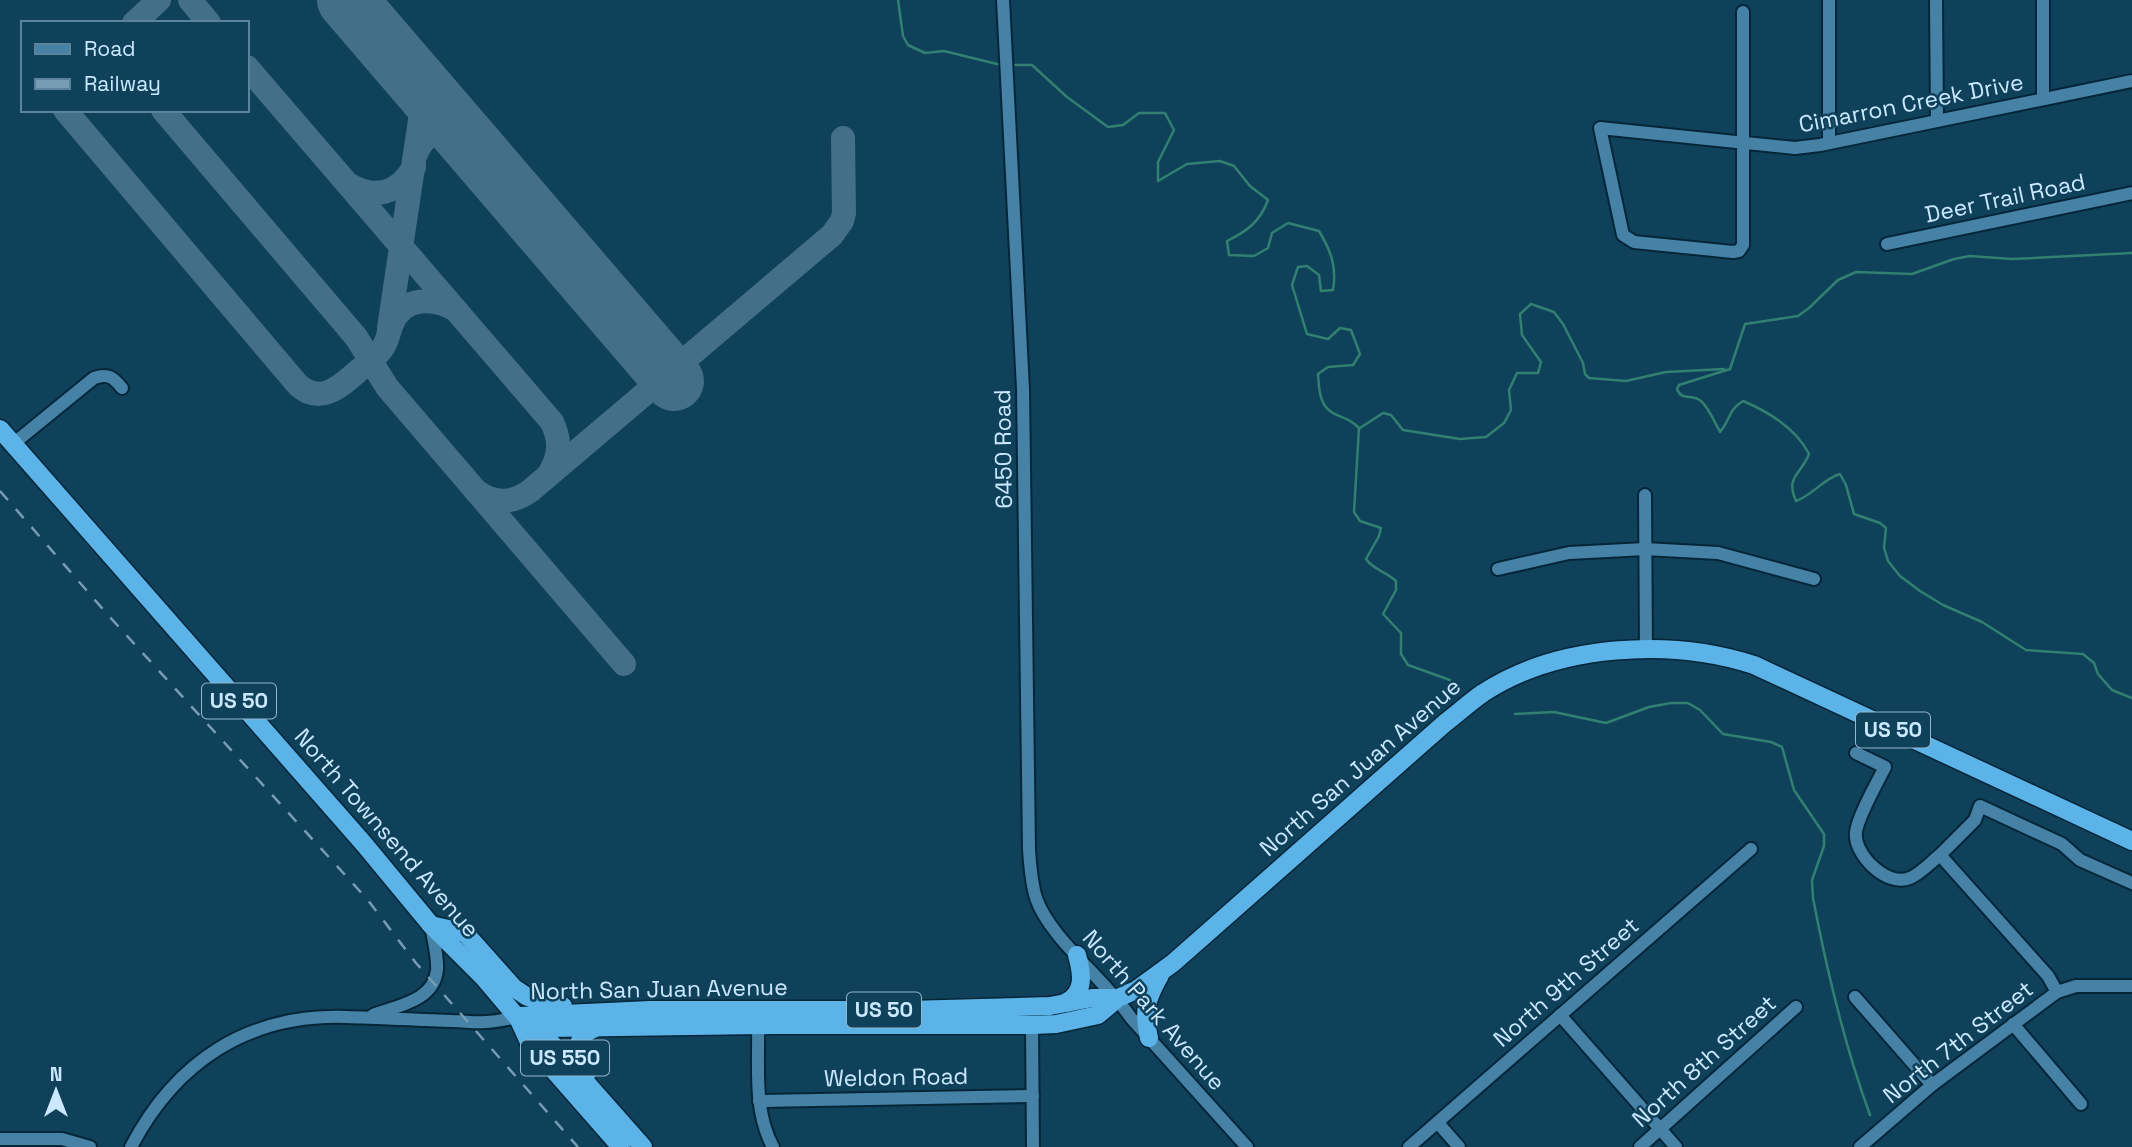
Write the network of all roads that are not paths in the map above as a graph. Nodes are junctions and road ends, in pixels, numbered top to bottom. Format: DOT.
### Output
graph roads {
  1 [pos="1003,0"];
  2 [pos="1829,0"];
  3 [pos="1936,0"];
  4 [pos="2043,0"];
  5 [pos="1743,12"];
  6 [pos="2132,81"];
  7 [pos="2043,99"];
  8 [pos="1937,120"];
  9 [pos="1742,142"];
  10 [pos="1829,143"];
  11 [pos="2132,194"];
  12 [pos="1887,244"];
  13 [pos="122,388"];
  14 [pos="0,429"];
  15 [pos="13,444"];
  16 [pos="1645,495"];
  17 [pos="1645,550"];
  18 [pos="1498,569"];
  19 [pos="1814,579"];
  20 [pos="1646,649"];
  21 [pos="1856,753"];
  22 [pos="2132,841"];
  23 [pos="1752,849"];
  24 [pos="1940,855"];
  25 [pos="2132,883"];
  26 [pos="1036,897"];
  27 [pos="432,925"];
  28 [pos="1077,955"];
  29 [pos="1161,972"];
  30 [pos="2132,986"];
  31 [pos="2057,992"];
  32 [pos="1855,998"];
  33 [pos="1118,999"];
  34 [pos="1060,1005"];
  35 [pos="1796,1007"];
  36 [pos="650,1010"];
  37 [pos="1560,1015"];
  38 [pos="517,1017"];
  39 [pos="365,1018"];
  40 [pos="2013,1024"];
  41 [pos="1032,1025"];
  42 [pos="758,1026"];
  43 [pos="595,1028"];
  44 [pos="1149,1038"];
  45 [pos="1932,1085"];
  46 [pos="1033,1096"];
  47 [pos="759,1101"];
  48 [pos="2081,1104"];
  49 [pos="1438,1123"];
  50 [pos="1660,1128"];
  51 [pos="0,1139"];
  52 [pos="626,1139"];
  53 [pos="53,1144"];
  54 [pos="90,1147"];
  55 [pos="131,1147"];
  56 [pos="643,1147"];
  57 [pos="773,1147"];
  58 [pos="1034,1147"];
  59 [pos="1247,1147"];
  60 [pos="1409,1147"];
  61 [pos="1459,1147"];
  62 [pos="1640,1147"];
  63 [pos="1676,1147"];
  64 [pos="1860,1147"];
  1 -- 26 [label="street, 6450 Road"];
  2 -- 10 [label="street"];
  3 -- 8 [label="street"];
  4 -- 7 [label="street"];
  5 -- 9 [label="street"];
  6 -- 7 [label="street, Cimarron Creek Drive"];
  7 -- 8 [label="street, Cimarron Creek Drive"];
  8 -- 10 [label="street, Cimarron Creek Drive"];
  9 -- 9 [label="street"];
  9 -- 10 [label="street, Cimarron Creek Drive"];
  11 -- 12 [label="street, Deer Trail Road"];
  13 -- 15 [label="street"];
  14 -- 15 [label="highway, North Townsend Avenue / US 50"];
  15 -- 27 [label="highway, North Townsend Avenue / US 50"];
  16 -- 17 [label="street"];
  17 -- 18 [label="street"];
  17 -- 19 [label="street"];
  17 -- 20 [label="street"];
  20 -- 22 [label="highway, North San Juan Avenue / US 50"];
  20 -- 29 [label="highway, North San Juan Avenue / US 50"];
  21 -- 24 [label="street"];
  23 -- 37 [label="street, North 9th Street"];
  24 -- 25 [label="street"];
  24 -- 31 [label="street"];
  26 -- 28 [label="street, North Park Avenue"];
  27 -- 36 [label="highway, US 50"];
  27 -- 38 [label="highway, North Townsend Avenue / US 50"];
  27 -- 39 [label="street"];
  28 -- 33 [label="street, North Park Avenue"];
  28 -- 34 [label="highway"];
  29 -- 33 [label="highway, North San Juan Avenue / US 50"];
  29 -- 44 [label="highway"];
  30 -- 31 [label="street, North 7th Street"];
  31 -- 40 [label="street, North 7th Street"];
  32 -- 45 [label="street"];
  33 -- 34 [label="highway, North San Juan Avenue / US 50"];
  33 -- 41 [label="highway, North San Juan Avenue / US 50"];
  33 -- 44 [label="street, North Park Avenue"];
  34 -- 36 [label="highway, North San Juan Avenue / US 50"];
  35 -- 50 [label="street, North 8th Street"];
  36 -- 38 [label="highway, North San Juan Avenue / US 50"];
  37 -- 49 [label="street, North 9th Street"];
  37 -- 50 [label="street"];
  38 -- 39 [label="street"];
  38 -- 43 [label="highway, North San Juan Avenue / US 50"];
  38 -- 52 [label="highway, North Townsend Avenue / US 550"];
  39 -- 55 [label="street"];
  40 -- 45 [label="street, North 7th Street"];
  40 -- 48 [label="street"];
  41 -- 42 [label="highway, North San Juan Avenue / US 50"];
  41 -- 46 [label="street"];
  42 -- 43 [label="highway, North San Juan Avenue / US 50"];
  42 -- 47 [label="street"];
  43 -- 52 [label="highway"];
  44 -- 59 [label="street, North Park Avenue"];
  45 -- 64 [label="street, North 7th Street"];
  46 -- 47 [label="street, Weldon Road"];
  46 -- 58 [label="street"];
  47 -- 57 [label="street"];
  49 -- 60 [label="street, North 9th Street"];
  49 -- 61 [label="street"];
  50 -- 62 [label="street, North 8th Street"];
  50 -- 63 [label="street"];
  51 -- 53 [label="street"];
  52 -- 56 [label="highway, North Townsend Avenue / US 550"];
  53 -- 54 [label="street"];
}
